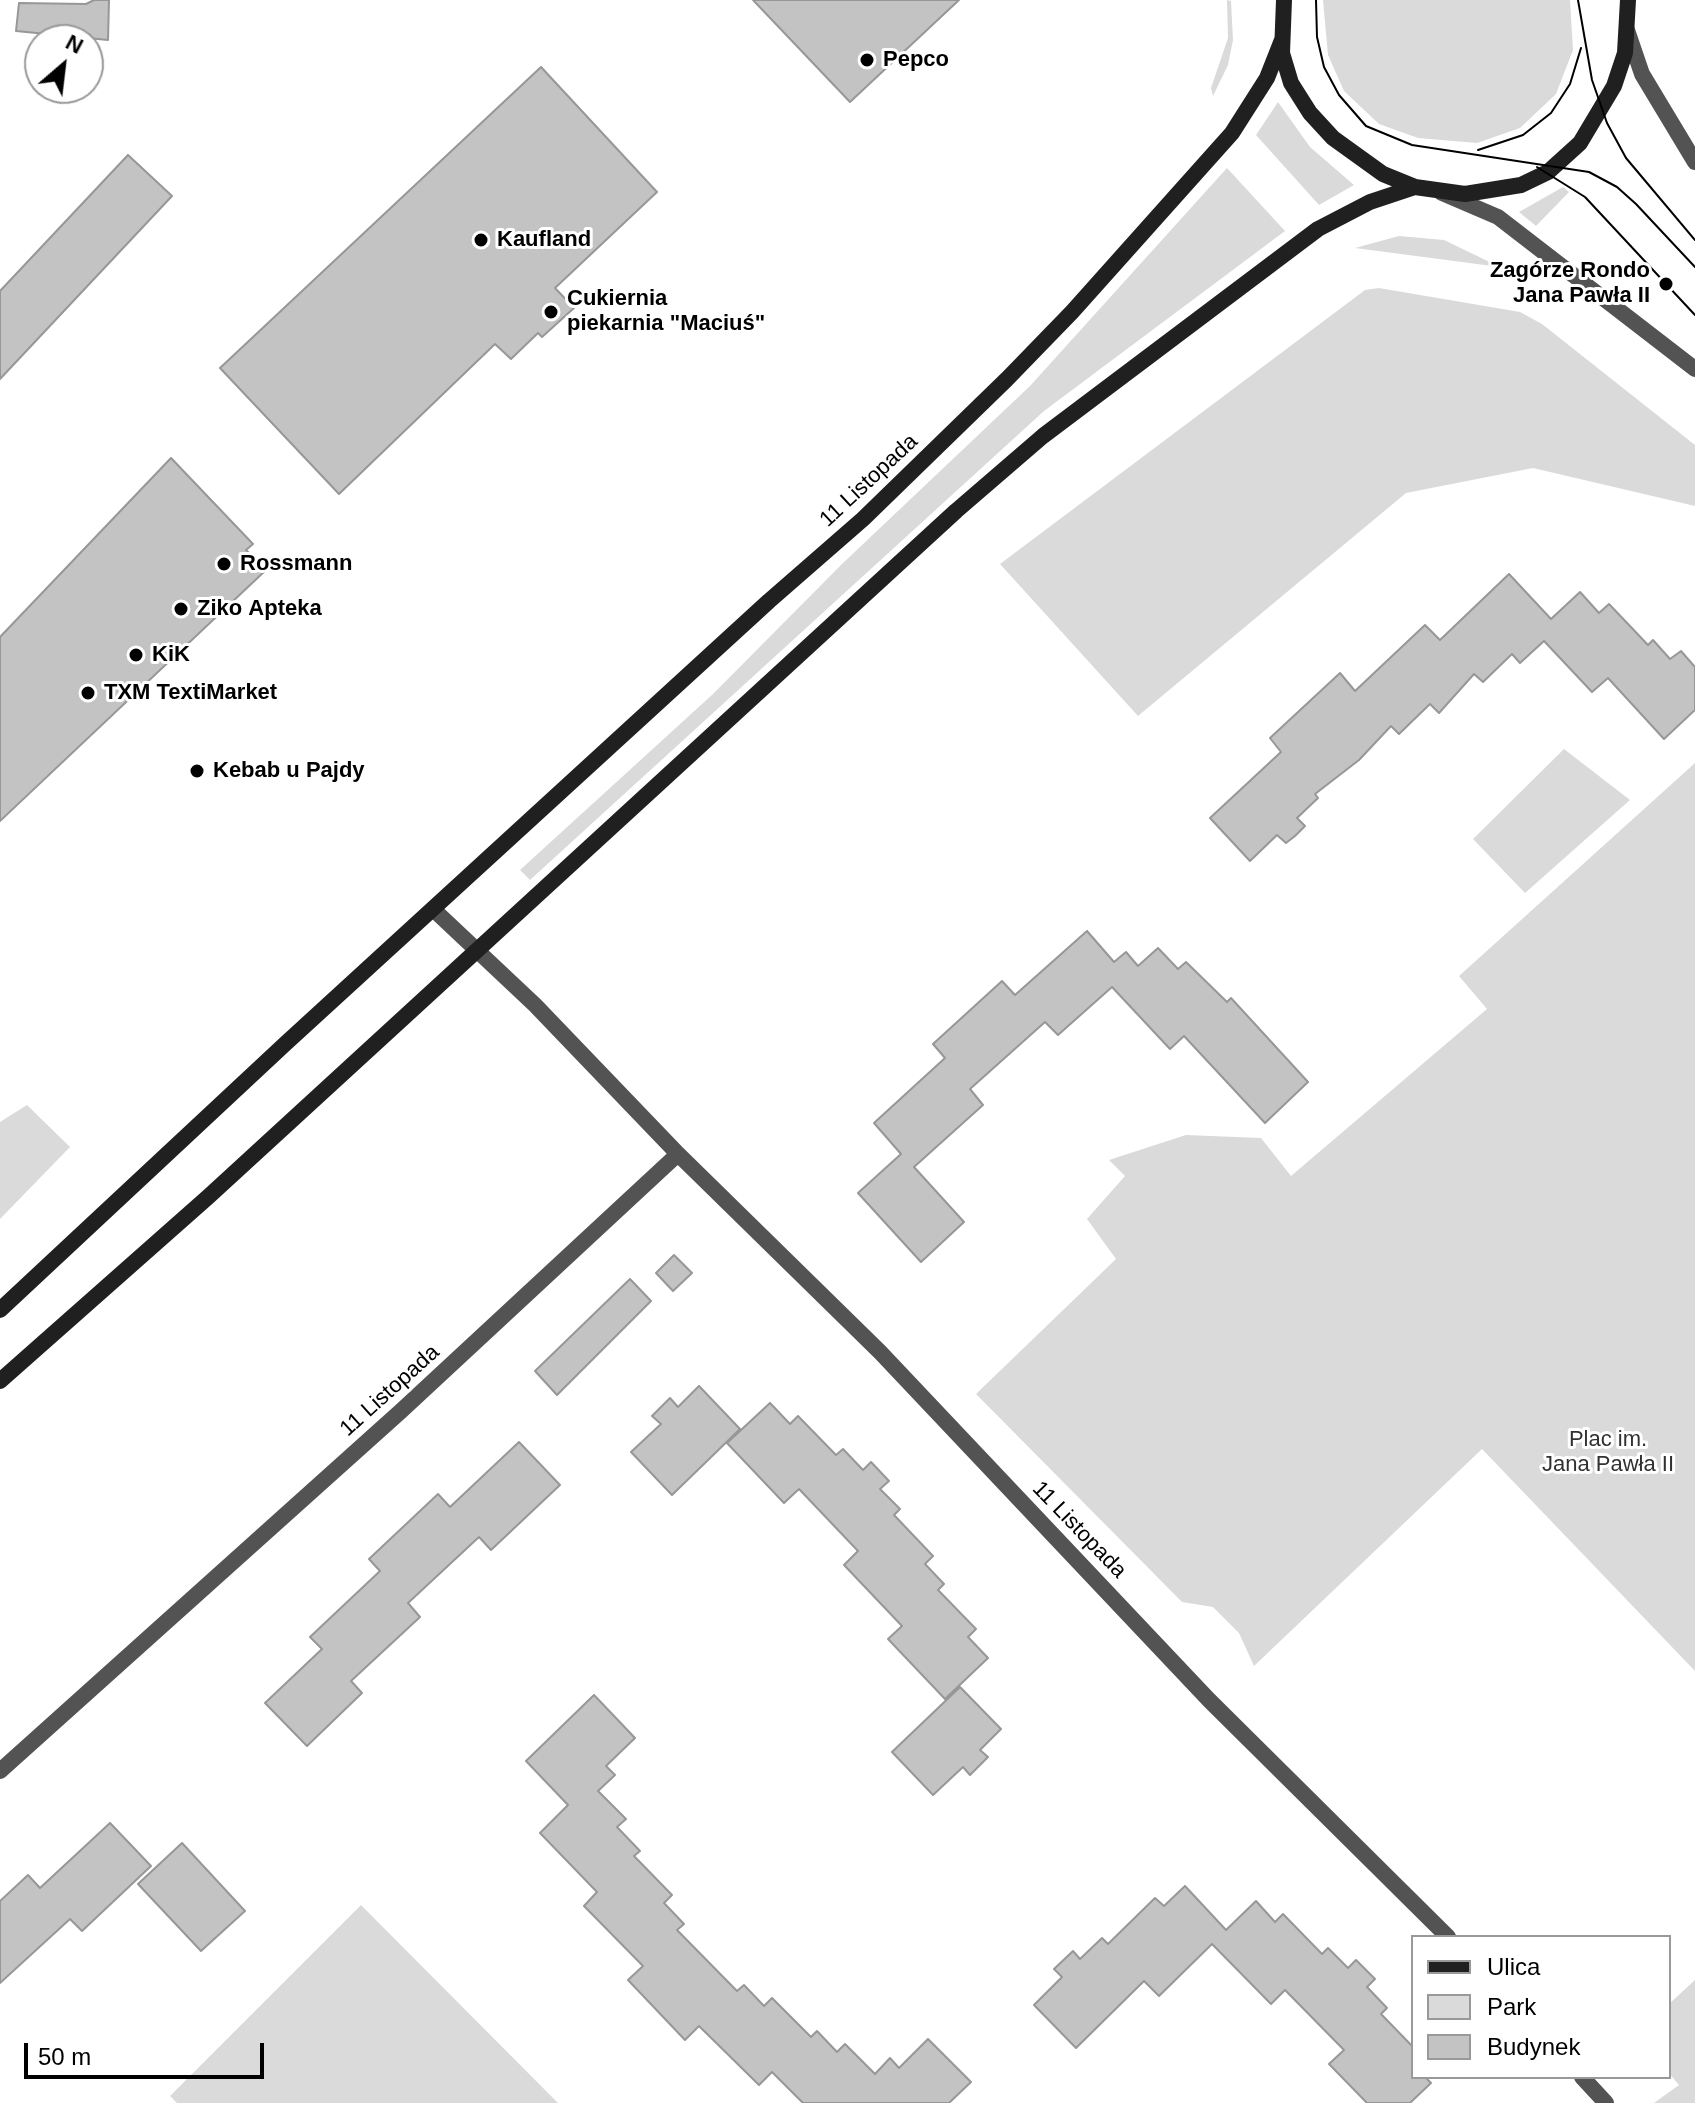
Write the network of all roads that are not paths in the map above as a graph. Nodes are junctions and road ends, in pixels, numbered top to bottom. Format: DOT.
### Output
graph roads {
  1 [pos="1628,0"];
  2 [pos="1282,2"];
  3 [pos="1627,30"];
  4 [pos="1282,40"];
  5 [pos="1695,162"];
  6 [pos="1415,187"];
  7 [pos="1440,192"];
  8 [pos="1695,369"];
  9 [pos="433,909"];
  10 [pos="478,951"];
  11 [pos="678,1154"];
  12 [pos="0,1310"];
  13 [pos="0,1381"];
  14 [pos="0,1771"];
  15 [pos="1446,1935"];
  16 [pos="1584,2079"];
  17 [pos="1606,2103"];
  1 -- 3 [label="main road"];
  2 -- 4 [label="main road"];
  3 -- 5 [label="street"];
  3 -- 7 [label="main road"];
  4 -- 6 [label="main road"];
  4 -- 9 [label="main road, 11 Listopada"];
  6 -- 7 [label="main road"];
  6 -- 10 [label="main road"];
  7 -- 8 [label="street"];
  9 -- 10 [label="street, 11 Listopada"];
  9 -- 12 [label="main road, 11 Listopada"];
  10 -- 11 [label="street, 11 Listopada"];
  10 -- 13 [label="main road"];
  11 -- 14 [label="street, 11 Listopada"];
  11 -- 15 [label="street, 11 Listopada"];
  16 -- 17 [label="street"];
}
